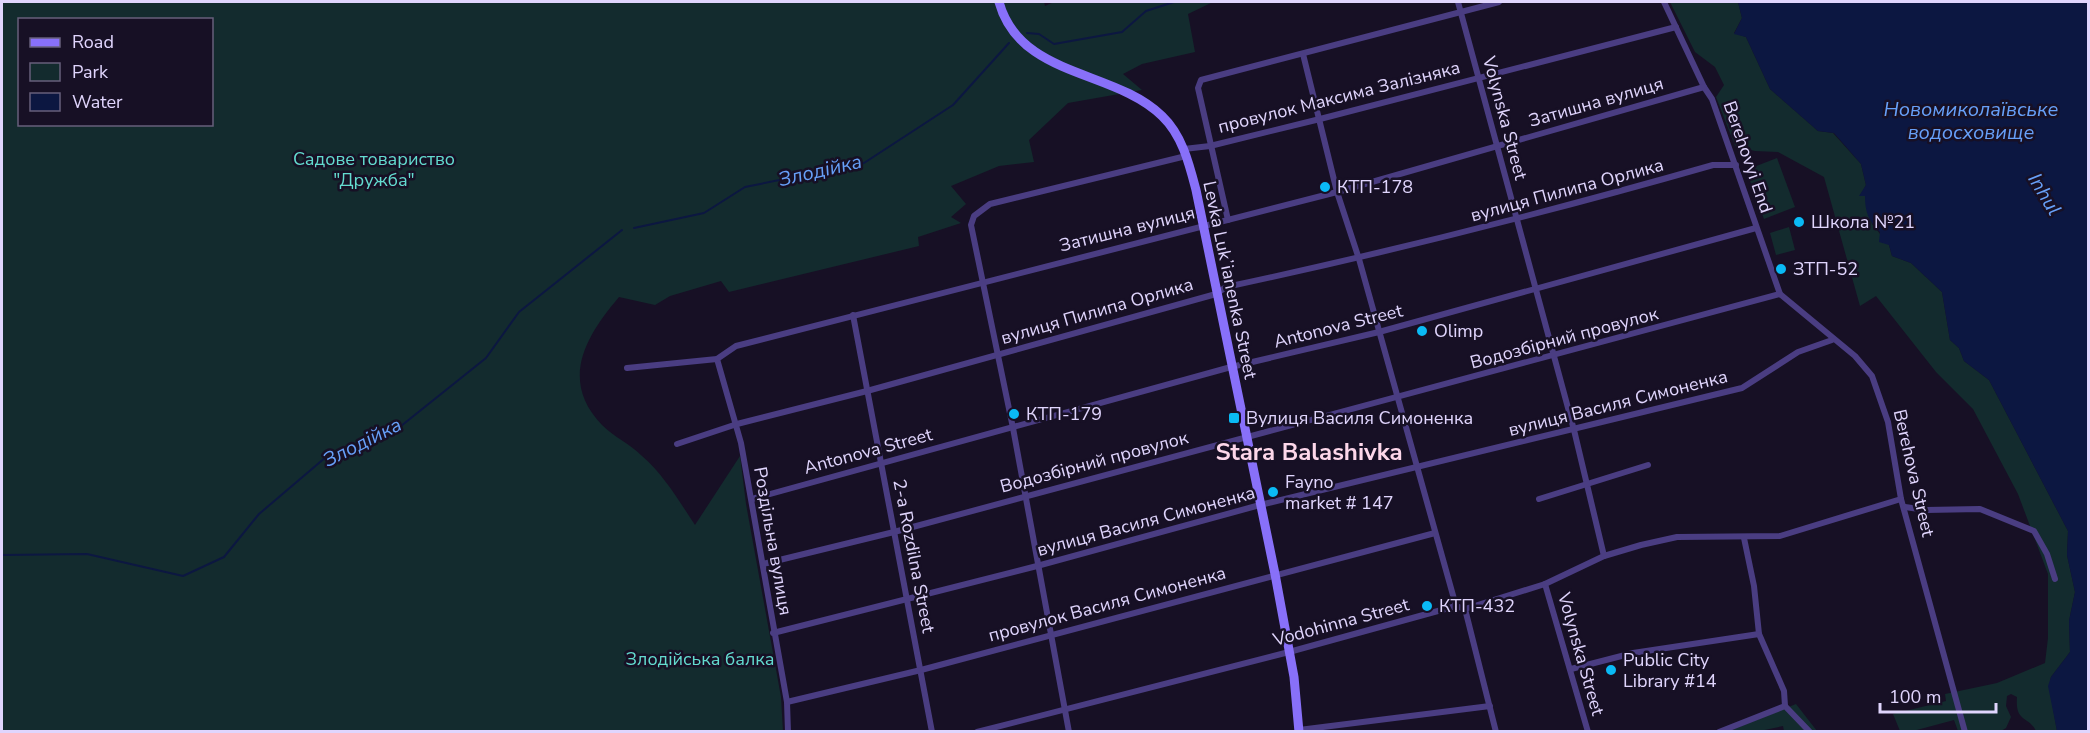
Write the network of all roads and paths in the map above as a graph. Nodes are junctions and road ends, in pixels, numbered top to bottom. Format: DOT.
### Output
graph roads {
  1 [pos="999,2"];
  2 [pos="1458,2"];
  3 [pos="1499,2"];
  4 [pos="1664,2"];
  5 [pos="1461,12"];
  6 [pos="1676,27"];
  7 [pos="1303,54"];
  8 [pos="1478,77"];
  9 [pos="1704,87"];
  10 [pos="1320,120"];
  11 [pos="1497,145"];
  12 [pos="1210,146"];
  13 [pos="1185,152"];
  14 [pos="1736,165"];
  15 [pos="1337,192"];
  16 [pos="1228,220"];
  17 [pos="1517,220"];
  18 [pos="1203,225"];
  19 [pos="1756,228"];
  20 [pos="1359,259"];
  21 [pos="983,281"];
  22 [pos="1534,288"];
  23 [pos="1216,294"];
  24 [pos="1780,294"];
  25 [pos="853,315"];
  26 [pos="1380,332"];
  27 [pos="1832,340"];
  28 [pos="998,354"];
  29 [pos="1554,356"];
  30 [pos="717,359"];
  31 [pos="1231,367"];
  32 [pos="627,368"];
  33 [pos="867,391"];
  34 [pos="1398,398"];
  35 [pos="737,424"];
  36 [pos="1013,429"];
  37 [pos="1574,430"];
  38 [pos="1245,436"];
  39 [pos="677,444"];
  40 [pos="881,463"];
  41 [pos="1648,465"];
  42 [pos="1417,468"];
  43 [pos="1587,484"];
  44 [pos="1025,496"];
  45 [pos="1901,498"];
  46 [pos="752,499"];
  47 [pos="1539,499"];
  48 [pos="1260,505"];
  49 [pos="1905,507"];
  50 [pos="894,532"];
  51 [pos="1435,533"];
  52 [pos="1744,538"];
  53 [pos="1605,556"];
  54 [pos="763,564"];
  55 [pos="1037,566"];
  56 [pos="1275,574"];
  57 [pos="2055,579"];
  58 [pos="1545,584"];
  59 [pos="907,597"];
  60 [pos="1456,606"];
  61 [pos="1465,609"];
  62 [pos="773,633"];
  63 [pos="1759,634"];
  64 [pos="1051,635"];
  65 [pos="1289,652"];
  66 [pos="1570,669"];
  67 [pos="921,670"];
  68 [pos="787,702"];
  69 [pos="1490,706"];
  70 [pos="1785,706"];
  71 [pos="1066,709"];
  72 [pos="1299,731"];
  73 [pos="788,732"];
  74 [pos="932,732"];
  75 [pos="977,732"];
  76 [pos="1069,732"];
  77 [pos="1496,732"];
  78 [pos="1588,732"];
  79 [pos="1719,732"];
  80 [pos="1810,732"];
  81 [pos="1965,732"];
  1 -- 13 [label="street, Levka Lukʼianenka Street"];
  2 -- 5 [label="street, Volynska Street"];
  3 -- 5 [label="street"];
  4 -- 6 [label="street, Berehovyi End"];
  5 -- 7 [label="street"];
  5 -- 8 [label="street, Volynska Street"];
  6 -- 8 [label="street, провулок Максима Залізняка"];
  6 -- 9 [label="street, Berehovyi End"];
  7 -- 10 [label="street"];
  7 -- 12 [label="street"];
  8 -- 10 [label="street, провулок Максима Залізняка"];
  8 -- 11 [label="street, Volynska Street"];
  9 -- 11 [label="street, Затишна вулиця"];
  9 -- 14 [label="street, Berehovyi End"];
  10 -- 12 [label="street, провулок Максима Залізняка"];
  10 -- 15 [label="street"];
  11 -- 15 [label="street, Затишна вулиця"];
  11 -- 17 [label="street, Volynska Street"];
  12 -- 13 [label="street, провулок Максима Залізняка"];
  12 -- 16 [label="street"];
  13 -- 18 [label="street, Levka Lukʼianenka Street"];
  13 -- 21 [label="street, провулок Максима Залізняка"];
  14 -- 17 [label="street, вулиця Пилипа Орлика"];
  14 -- 19 [label="street, Berehovyi End"];
  15 -- 16 [label="street, Затишна вулиця"];
  15 -- 20 [label="street"];
  16 -- 18 [label="street, Затишна вулиця"];
  17 -- 20 [label="street, вулиця Пилипа Орлика"];
  17 -- 22 [label="street, Volynska Street"];
  18 -- 21 [label="street, Затишна вулиця"];
  18 -- 23 [label="street, Levka Lukʼianenka Street"];
  19 -- 22 [label="street, Antonova Street"];
  19 -- 24 [label="street, Berehovyi End"];
  20 -- 23 [label="street, вулиця Пилипа Орлика"];
  20 -- 26 [label="street"];
  21 -- 25 [label="street, Затишна вулиця"];
  21 -- 28 [label="street"];
  22 -- 26 [label="street, Antonova Street"];
  22 -- 29 [label="street, Volynska Street"];
  23 -- 28 [label="street, вулиця Пилипа Орлика"];
  23 -- 31 [label="street, Levka Lukʼianenka Street"];
  24 -- 27 [label="street, Berehova Street"];
  24 -- 29 [label="street, Водозбірний провулок"];
  25 -- 30 [label="street, Затишна вулиця"];
  25 -- 33 [label="street, 2-a Rozdilna Street"];
  26 -- 31 [label="street, Antonova Street"];
  26 -- 34 [label="street"];
  27 -- 37 [label="street, вулиця Василя Симоненка"];
  27 -- 45 [label="street, Berehova Street"];
  28 -- 33 [label="street, вулиця Пилипа Орлика"];
  28 -- 36 [label="street"];
  29 -- 34 [label="street, Водозбірний провулок"];
  29 -- 37 [label="street, Volynska Street"];
  30 -- 32 [label="street, Затишна вулиця"];
  30 -- 35 [label="street, Роздільна вулиця"];
  31 -- 36 [label="street, Antonova Street"];
  31 -- 38 [label="street, Levka Lukʼianenka Street"];
  33 -- 35 [label="street, вулиця Пилипа Орлика"];
  33 -- 40 [label="street, 2-a Rozdilna Street"];
  34 -- 38 [label="street, Водозбірний провулок"];
  34 -- 42 [label="street"];
  35 -- 39 [label="street, вулиця Пилипа Орлика"];
  35 -- 46 [label="street, Роздільна вулиця"];
  36 -- 40 [label="street, Antonova Street"];
  36 -- 44 [label="street"];
  37 -- 42 [label="street, вулиця Василя Симоненка"];
  37 -- 43 [label="street, Volynska Street"];
  38 -- 44 [label="street, Водозбірний провулок"];
  38 -- 48 [label="street, Levka Lukʼianenka Street"];
  40 -- 46 [label="street, Antonova Street"];
  40 -- 50 [label="street, 2-a Rozdilna Street"];
  41 -- 43 [label="street"];
  42 -- 48 [label="street, вулиця Василя Симоненка"];
  42 -- 51 [label="street"];
  43 -- 47 [label="street"];
  43 -- 53 [label="street, Volynska Street"];
  44 -- 50 [label="street, Водозбірний провулок"];
  44 -- 55 [label="street"];
  45 -- 49 [label="street, Berehova Street"];
  45 -- 52 [label="street"];
  46 -- 54 [label="street, Роздільна вулиця"];
  48 -- 55 [label="street, вулиця Василя Симоненка"];
  48 -- 56 [label="street, Levka Lukʼianenka Street"];
  49 -- 57 [label="street"];
  49 -- 81 [label="street, Berehova Street"];
  50 -- 54 [label="street, Водозбірний провулок"];
  50 -- 59 [label="street, 2-a Rozdilna Street"];
  51 -- 56 [label="street, провулок Василя Симоненка"];
  51 -- 60 [label="street"];
  52 -- 53 [label="street"];
  52 -- 63 [label="street"];
  53 -- 58 [label="street"];
  54 -- 62 [label="street, Роздільна вулиця"];
  55 -- 59 [label="street, вулиця Василя Симоненка"];
  55 -- 64 [label="street"];
  56 -- 64 [label="street, провулок Василя Симоненка"];
  56 -- 65 [label="street, Levka Lukʼianenka Street"];
  58 -- 61 [label="street"];
  58 -- 66 [label="street, Volynska Street"];
  59 -- 62 [label="street, вулиця Василя Симоненка"];
  59 -- 67 [label="street, 2-a Rozdilna Street"];
  60 -- 61 [label="street"];
  60 -- 65 [label="street, Vodohinna Street"];
  61 -- 69 [label="street"];
  62 -- 68 [label="street, Роздільна вулиця"];
  63 -- 66 [label="street"];
  63 -- 70 [label="street"];
  64 -- 67 [label="street, провулок Василя Симоненка"];
  64 -- 71 [label="street"];
  65 -- 71 [label="street, Vodohinna Street"];
  65 -- 72 [label="street, Levka Lukʼianenka Street"];
  66 -- 78 [label="street, Volynska Street"];
  67 -- 68 [label="street, провулок Василя Симоненка"];
  67 -- 74 [label="street, 2-a Rozdilna Street"];
  68 -- 73 [label="street, Роздільна вулиця"];
  69 -- 72 [label="street"];
  69 -- 77 [label="street"];
  70 -- 79 [label="street"];
  70 -- 80 [label="street"];
  71 -- 75 [label="street, Vodohinna Street"];
  71 -- 76 [label="street"];
}
